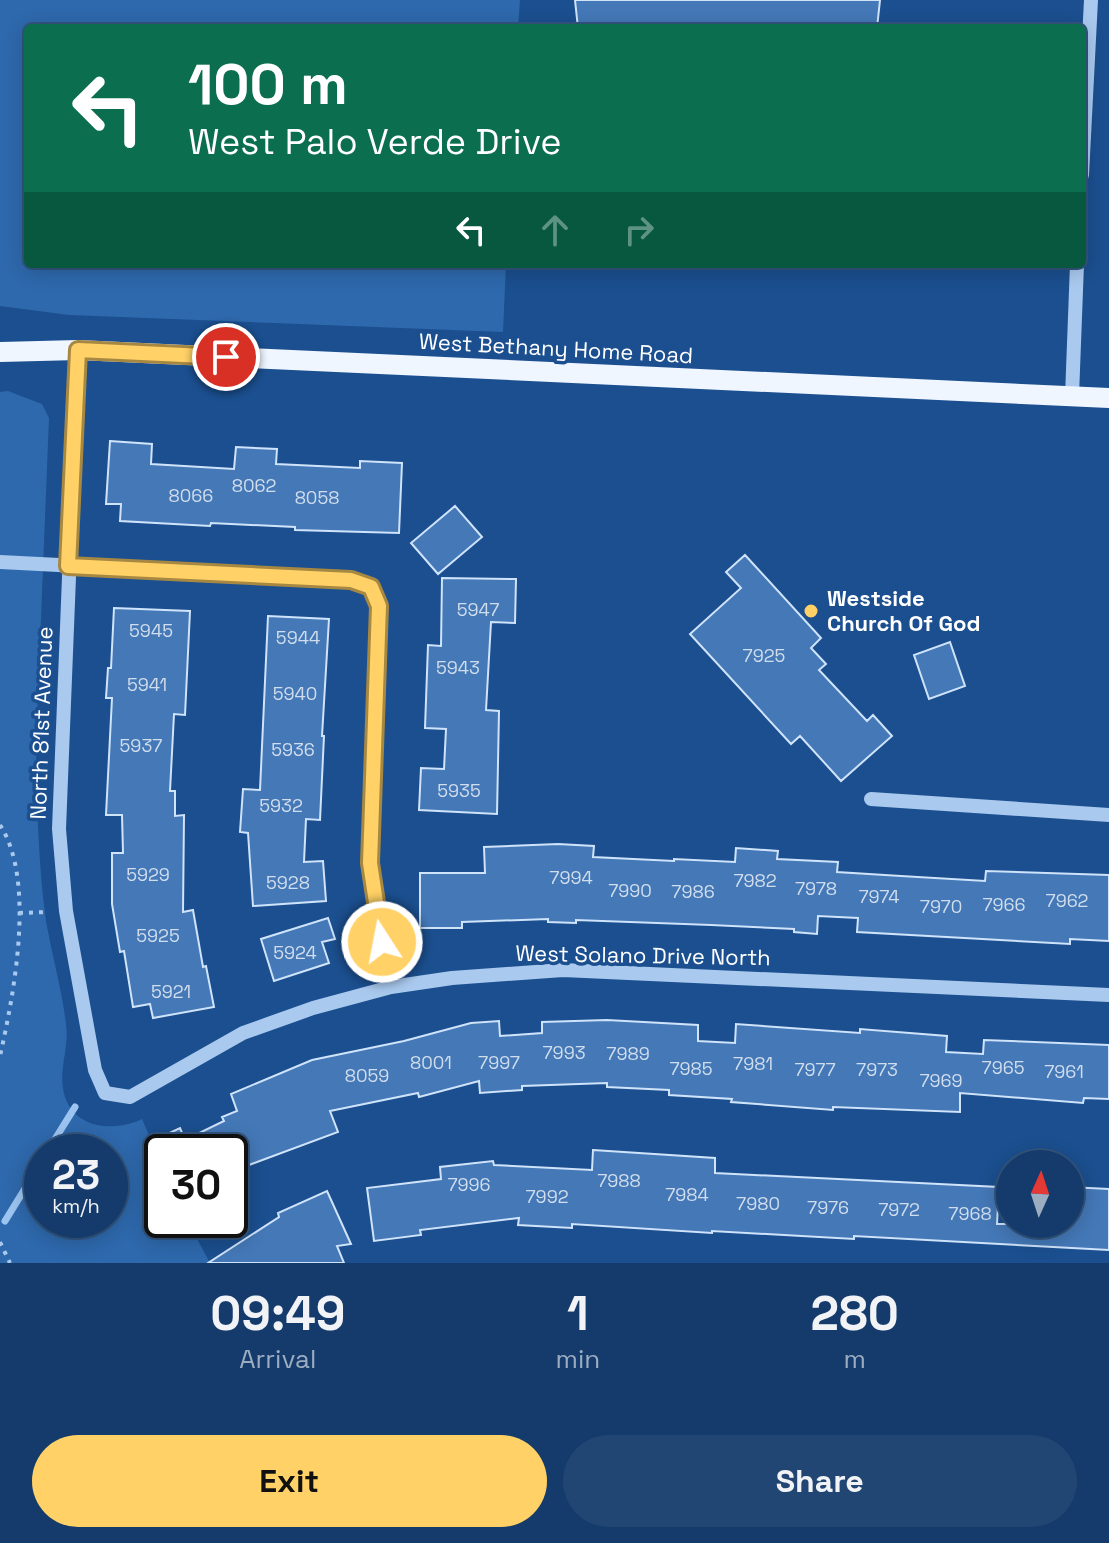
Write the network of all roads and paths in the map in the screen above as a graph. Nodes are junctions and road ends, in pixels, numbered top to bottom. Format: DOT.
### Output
graph roads {
  1 [pos="1091,0"];
  2 [pos="1086,97"];
  3 [pos="1077,268"];
  4 [pos="78,350"];
  5 [pos="0,352"];
  6 [pos="1072,396"];
  7 [pos="1109,398"];
  8 [pos="0,562"];
  9 [pos="68,566"];
  10 [pos="871,799"];
  11 [pos="1109,815"];
  12 [pos="0,825"];
  13 [pos="66,911"];
  14 [pos="19,913"];
  15 [pos="391,987"];
  16 [pos="1109,995"];
  17 [pos="0,1056"];
  18 [pos="105,1093"];
  19 [pos="0,1242"];
  20 [pos="10,1263"];
  1 -- 2 [label="street"];
  3 -- 6 [label="street"];
  4 -- 5 [label="main road, West Bethany Home Road"];
  4 -- 6 [label="main road, West Bethany Home Road"];
  4 -- 9 [label="street, North 81st Avenue"];
  6 -- 7 [label="main road, West Bethany Home Road"];
  8 -- 9 [label="street"];
  9 -- 13 [label="street, North 81st Avenue"];
  9 -- 15 [label="street"];
  10 -- 11 [label="street"];
  12 -- 14 [label="path"];
  13 -- 14 [label="path"];
  13 -- 18 [label="street, North 81st Avenue"];
  14 -- 17 [label="path"];
  15 -- 16 [label="street, West Solano Drive North"];
  15 -- 18 [label="street, West Solano Drive North"];
  19 -- 20 [label="path"];
}
